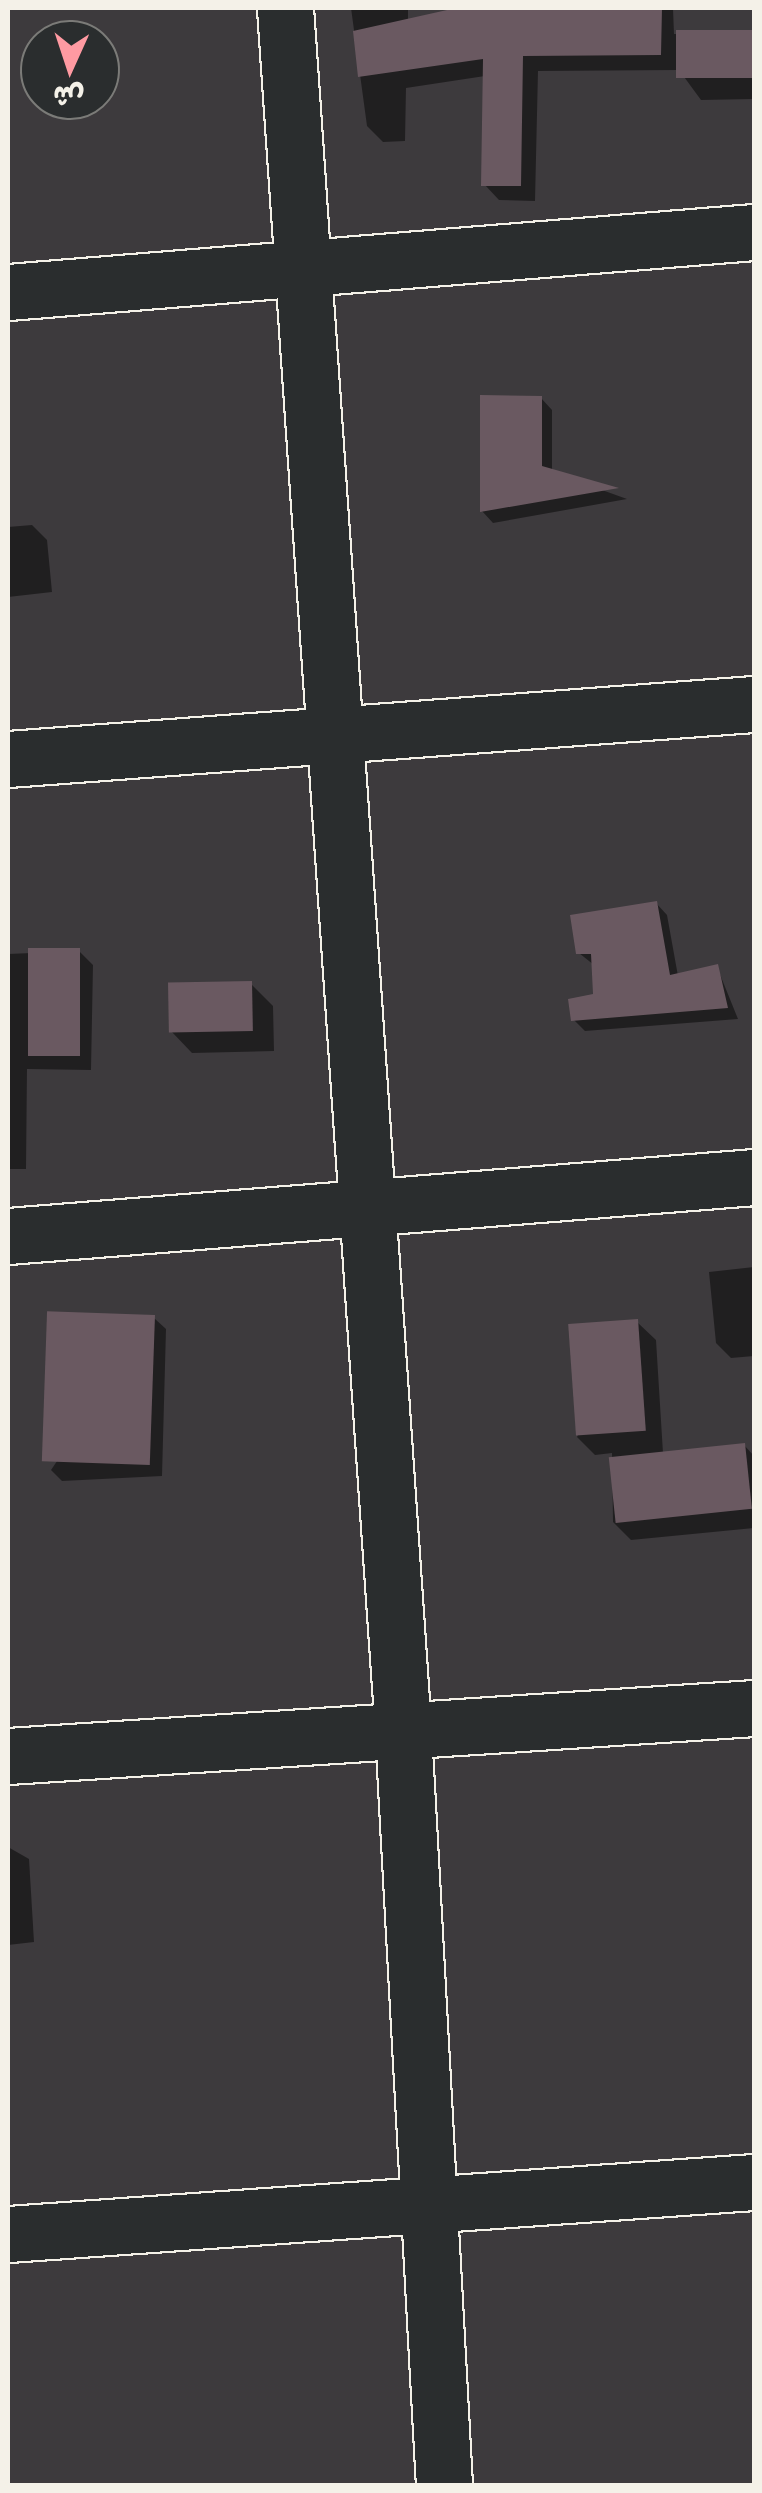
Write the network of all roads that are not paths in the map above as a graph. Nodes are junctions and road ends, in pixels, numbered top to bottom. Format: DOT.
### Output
graph roads {
  1 [pos="285,8"];
  2 [pos="754,232"];
  3 [pos="302,268"];
  4 [pos="8,292"];
  5 [pos="754,704"];
  6 [pos="332,735"];
  7 [pos="8,759"];
  8 [pos="754,1177"];
  9 [pos="369,1212"];
  10 [pos="8,1236"];
  11 [pos="754,1708"];
  12 [pos="403,1731"];
  13 [pos="8,1756"];
  14 [pos="754,2182"];
  15 [pos="426,2204"];
  16 [pos="8,2234"];
  17 [pos="444,2486"];
  1 -- 3 [label="street"];
  2 -- 3 [label="street"];
  3 -- 4 [label="street"];
  3 -- 6 [label="street"];
  5 -- 6 [label="street"];
  6 -- 7 [label="street"];
  6 -- 9 [label="street"];
  8 -- 9 [label="street"];
  9 -- 10 [label="street"];
  9 -- 12 [label="street"];
  11 -- 12 [label="street"];
  12 -- 13 [label="street"];
  12 -- 15 [label="street"];
  14 -- 15 [label="street"];
  15 -- 16 [label="street"];
  15 -- 17 [label="street"];
}
